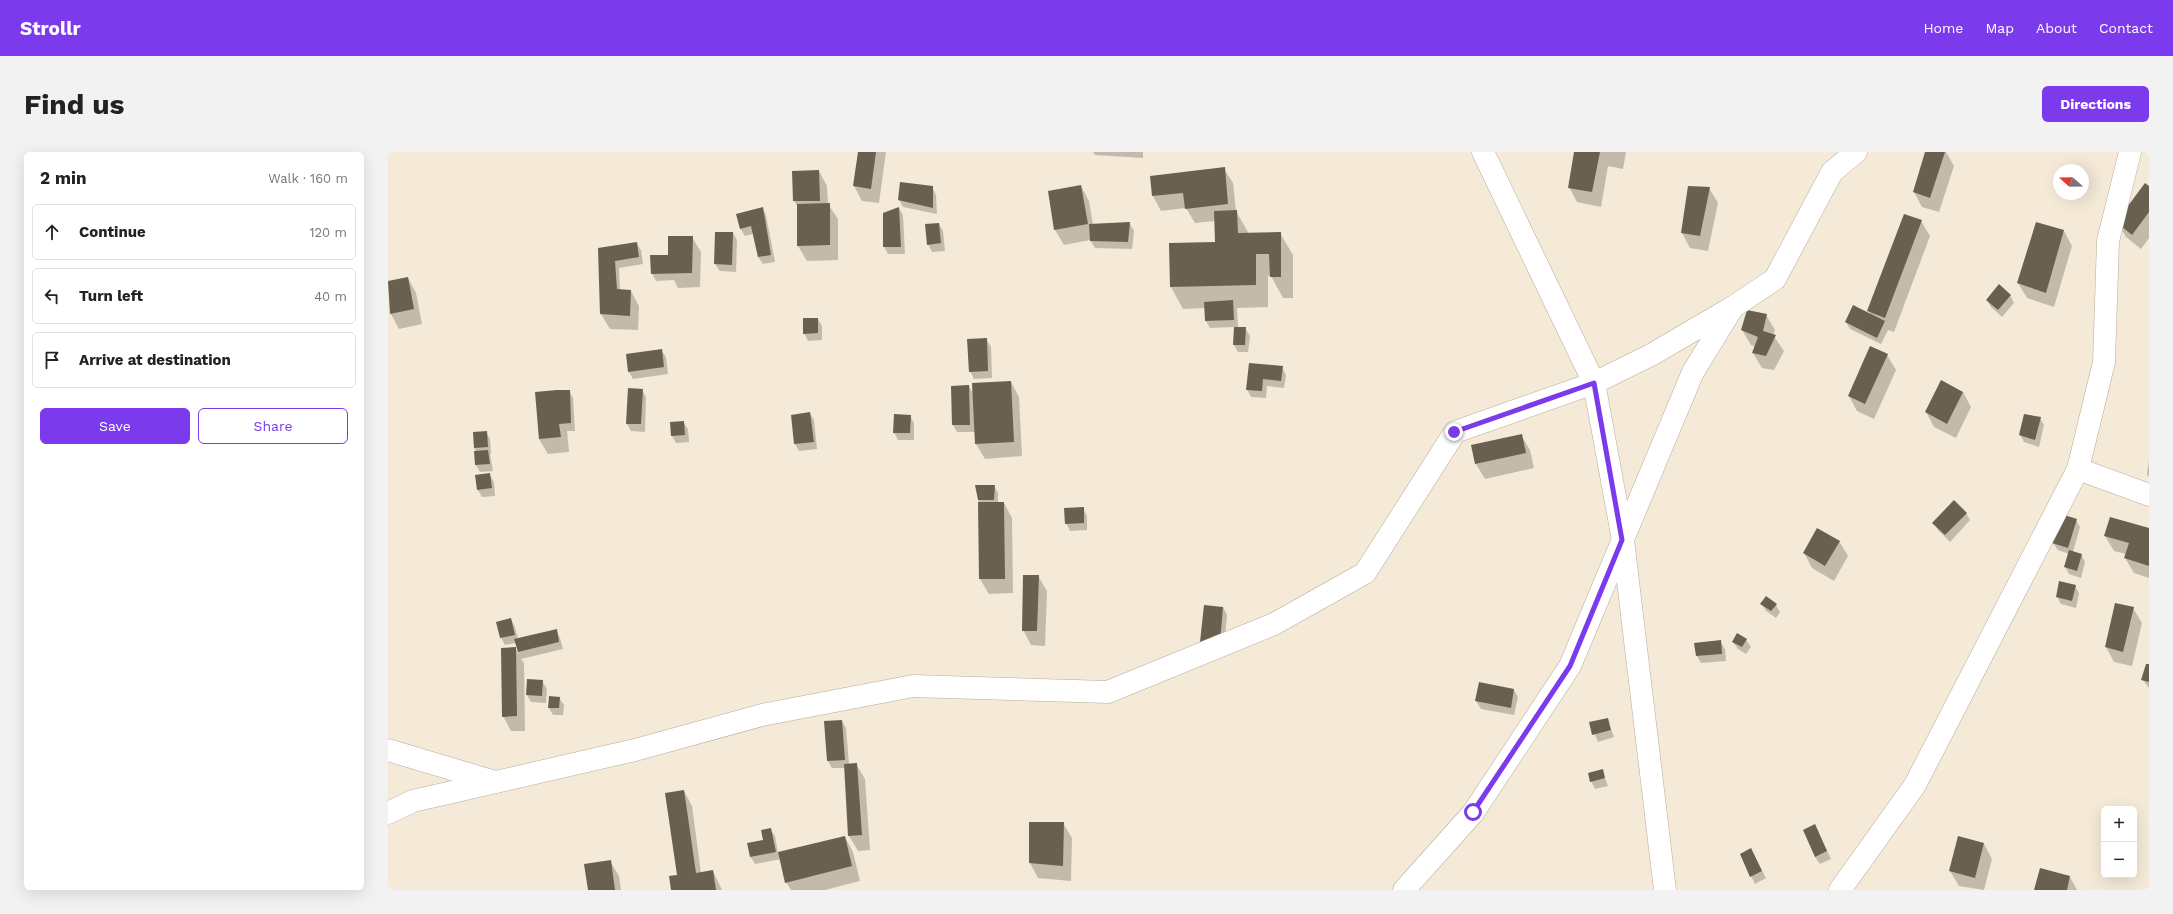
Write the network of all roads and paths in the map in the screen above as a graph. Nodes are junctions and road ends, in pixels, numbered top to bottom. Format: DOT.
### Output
graph roads {
  1 [pos="1483,152"];
  2 [pos="1856,152"];
  3 [pos="2130,152"];
  4 [pos="1733,307"];
  5 [pos="1594,383"];
  6 [pos="2078,469"];
  7 [pos="2149,495"];
  8 [pos="1622,540"];
  9 [pos="388,750"];
  10 [pos="496,782"];
  11 [pos="388,813"];
  12 [pos="1404,890"];
  13 [pos="1664,890"];
  14 [pos="1840,890"];
  1 -- 5 [label="street"];
  2 -- 4 [label="street"];
  3 -- 6 [label="street"];
  4 -- 5 [label="street"];
  4 -- 8 [label="street"];
  5 -- 8 [label="street"];
  5 -- 10 [label="street"];
  6 -- 7 [label="street"];
  6 -- 14 [label="street"];
  8 -- 12 [label="street"];
  8 -- 13 [label="street"];
  9 -- 10 [label="street"];
  10 -- 11 [label="street"];
}
